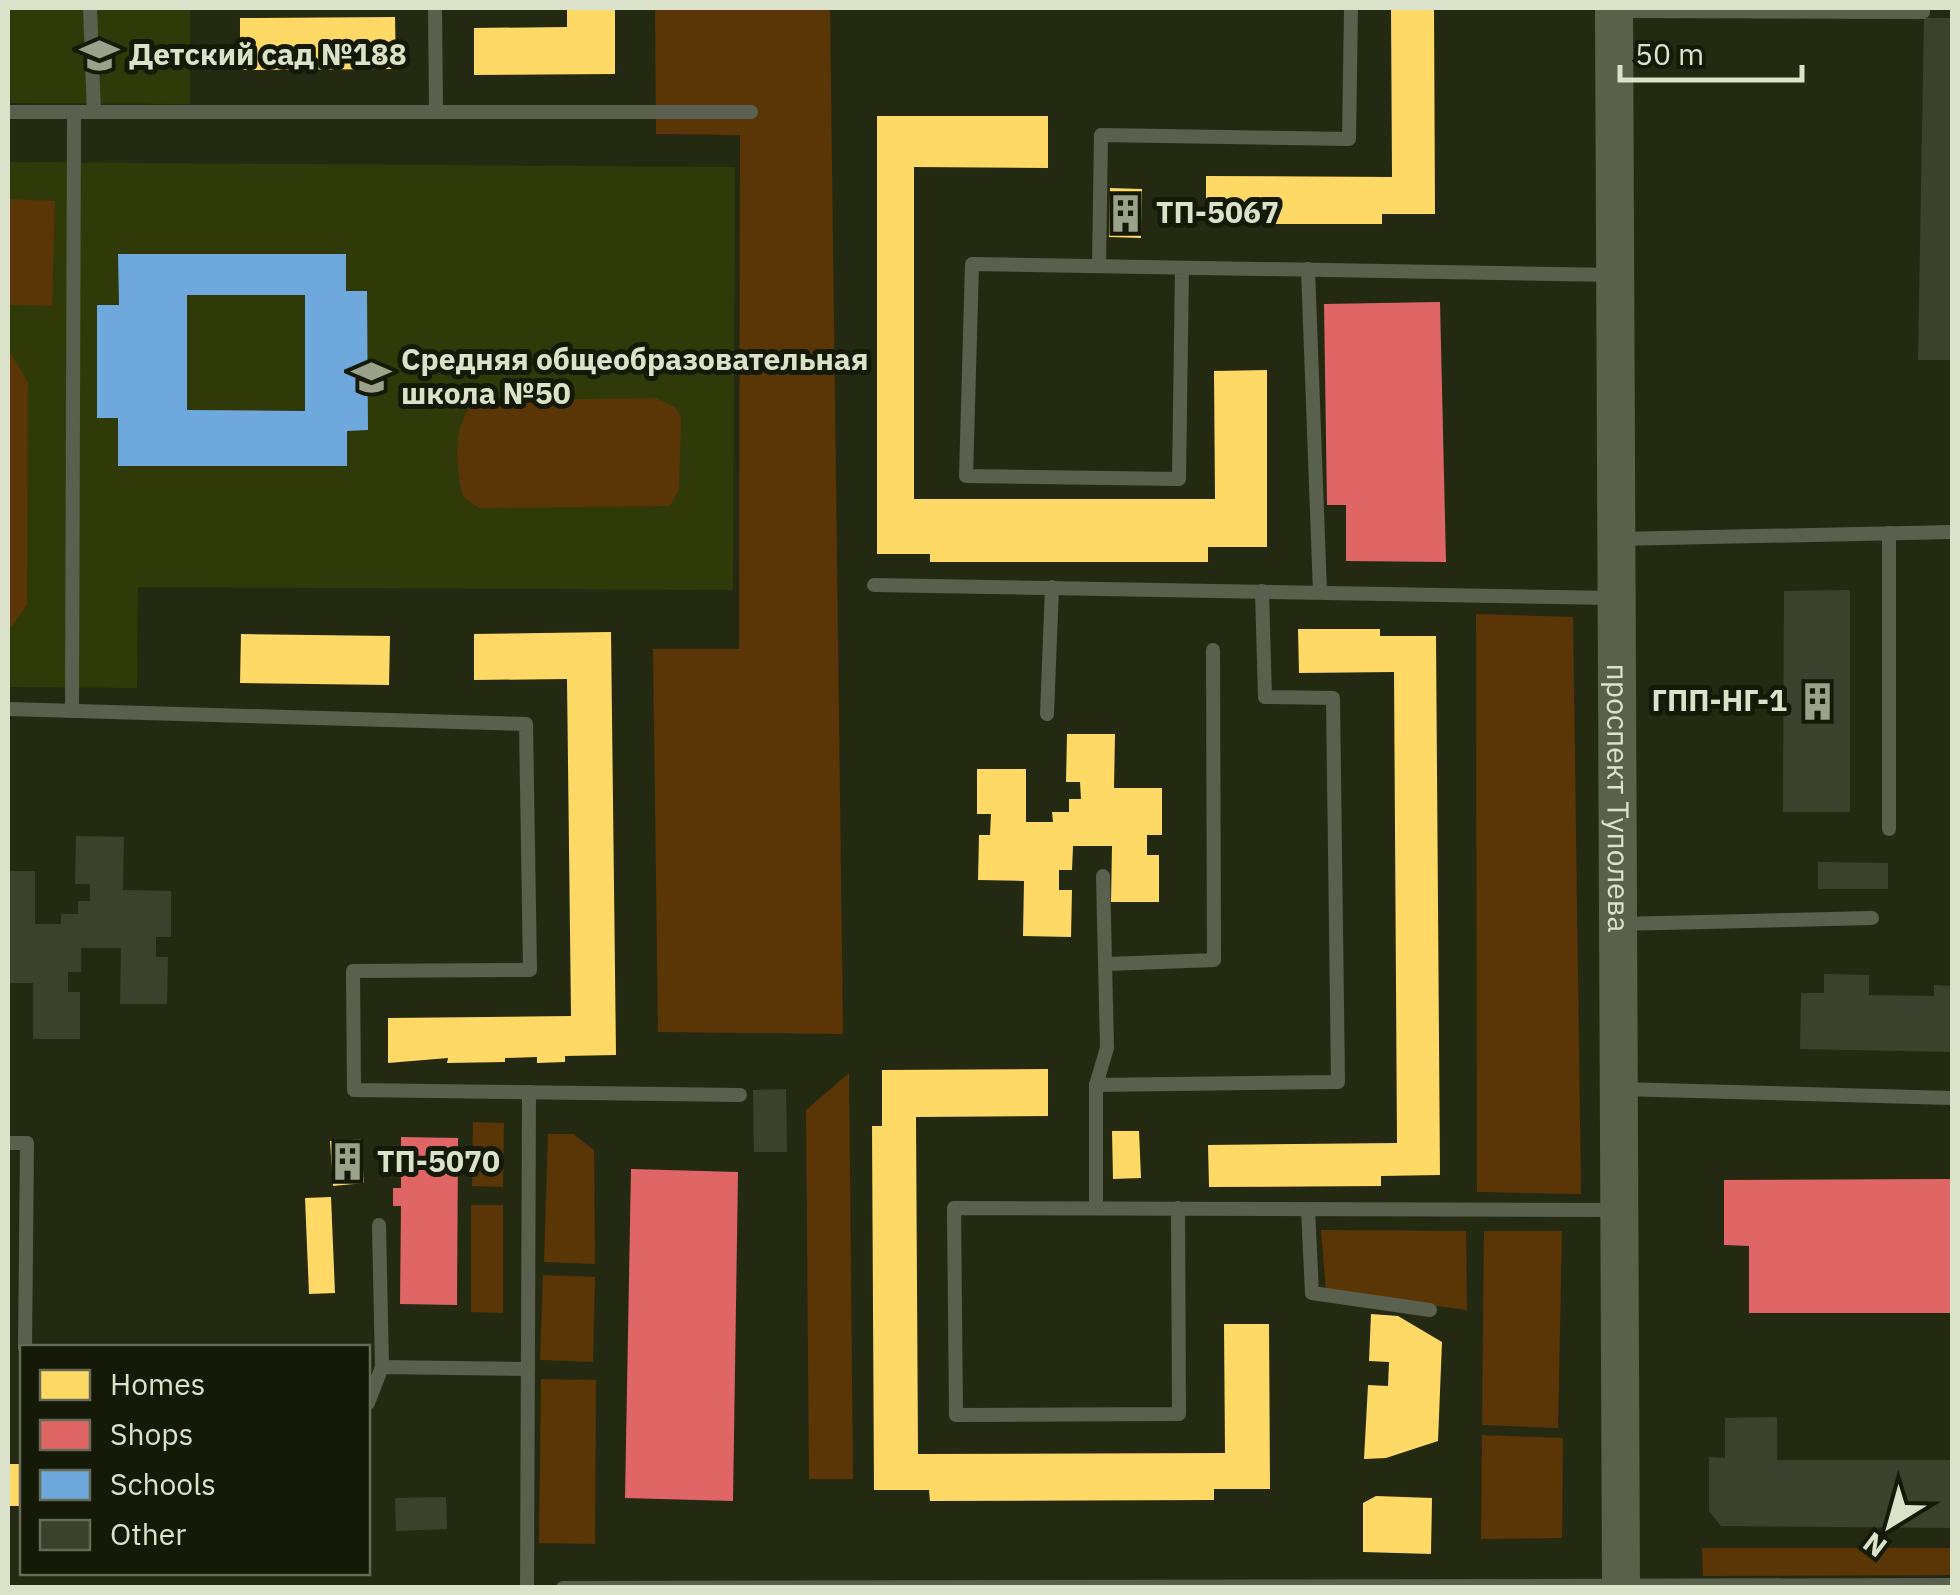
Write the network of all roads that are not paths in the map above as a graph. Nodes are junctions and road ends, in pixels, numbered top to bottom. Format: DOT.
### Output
graph roads {
  1 [pos="90,8"];
  2 [pos="435,8"];
  3 [pos="1351,8"];
  4 [pos="1923,8"];
  5 [pos="1614,9"];
  6 [pos="8,112"];
  7 [pos="74,112"];
  8 [pos="94,112"];
  9 [pos="436,112"];
  10 [pos="751,112"];
  11 [pos="1099,266"];
  12 [pos="1182,268"];
  13 [pos="1308,270"];
  14 [pos="1616,274"];
  15 [pos="1952,532"];
  16 [pos="1889,533"];
  17 [pos="1616,539"];
  18 [pos="874,585"];
  19 [pos="1052,586"];
  20 [pos="1262,591"];
  21 [pos="1320,592"];
  22 [pos="1617,598"];
  23 [pos="1213,650"];
  24 [pos="8,709"];
  25 [pos="72,710"];
  26 [pos="1048,714"];
  27 [pos="1888,829"];
  28 [pos="1103,876"];
  29 [pos="1872,918"];
  30 [pos="1618,924"];
  31 [pos="1107,964"];
  32 [pos="1096,1084"];
  33 [pos="1619,1089"];
  34 [pos="529,1092"];
  35 [pos="740,1095"];
  36 [pos="1952,1098"];
  37 [pos="8,1143"];
  38 [pos="1096,1208"];
  39 [pos="1178,1208"];
  40 [pos="1308,1208"];
  41 [pos="1619,1210"];
  42 [pos="379,1225"];
  43 [pos="1430,1310"];
  44 [pos="26,1345"];
  45 [pos="382,1367"];
  46 [pos="528,1369"];
  47 [pos="370,1398"];
  48 [pos="1621,1586"];
  49 [pos="1952,1586"];
  50 [pos="526,1588"];
  51 [pos="563,1588"];
  1 -- 8 [label="lane"];
  2 -- 9 [label="lane"];
  3 -- 11 [label="lane"];
  4 -- 5 [label="lane"];
  5 -- 14 [label="main road, проспект Туполева"];
  6 -- 7 [label="lane"];
  7 -- 8 [label="lane"];
  7 -- 25 [label="lane"];
  8 -- 9 [label="lane"];
  9 -- 10 [label="lane"];
  11 -- 12 [label="lane"];
  11 -- 12 [label="lane"];
  12 -- 13 [label="lane"];
  13 -- 14 [label="lane"];
  13 -- 21 [label="lane"];
  14 -- 17 [label="main road, проспект Туполева"];
  15 -- 16 [label="lane"];
  16 -- 17 [label="lane"];
  16 -- 27 [label="lane"];
  17 -- 22 [label="main road, проспект Туполева"];
  18 -- 19 [label="lane"];
  19 -- 20 [label="lane"];
  19 -- 26 [label="lane"];
  20 -- 21 [label="lane"];
  20 -- 32 [label="lane"];
  21 -- 22 [label="lane"];
  22 -- 30 [label="main road, проспект Туполева"];
  23 -- 31 [label="lane"];
  24 -- 25 [label="lane"];
  25 -- 34 [label="lane"];
  28 -- 31 [label="lane"];
  29 -- 30 [label="lane"];
  30 -- 33 [label="main road, проспект Туполева"];
  31 -- 32 [label="lane"];
  32 -- 38 [label="lane"];
  33 -- 36 [label="lane"];
  33 -- 41 [label="main road, проспект Туполева"];
  34 -- 35 [label="lane"];
  34 -- 46 [label="lane"];
  37 -- 44 [label="lane"];
  38 -- 39 [label="lane"];
  38 -- 39 [label="lane"];
  39 -- 40 [label="lane"];
  40 -- 41 [label="lane"];
  40 -- 43 [label="lane"];
  41 -- 48 [label="main road, проспект Туполева"];
  42 -- 45 [label="lane"];
  45 -- 46 [label="lane"];
  45 -- 47 [label="lane"];
  46 -- 50 [label="lane"];
  48 -- 49 [label="lane"];
  48 -- 51 [label="lane"];
}
